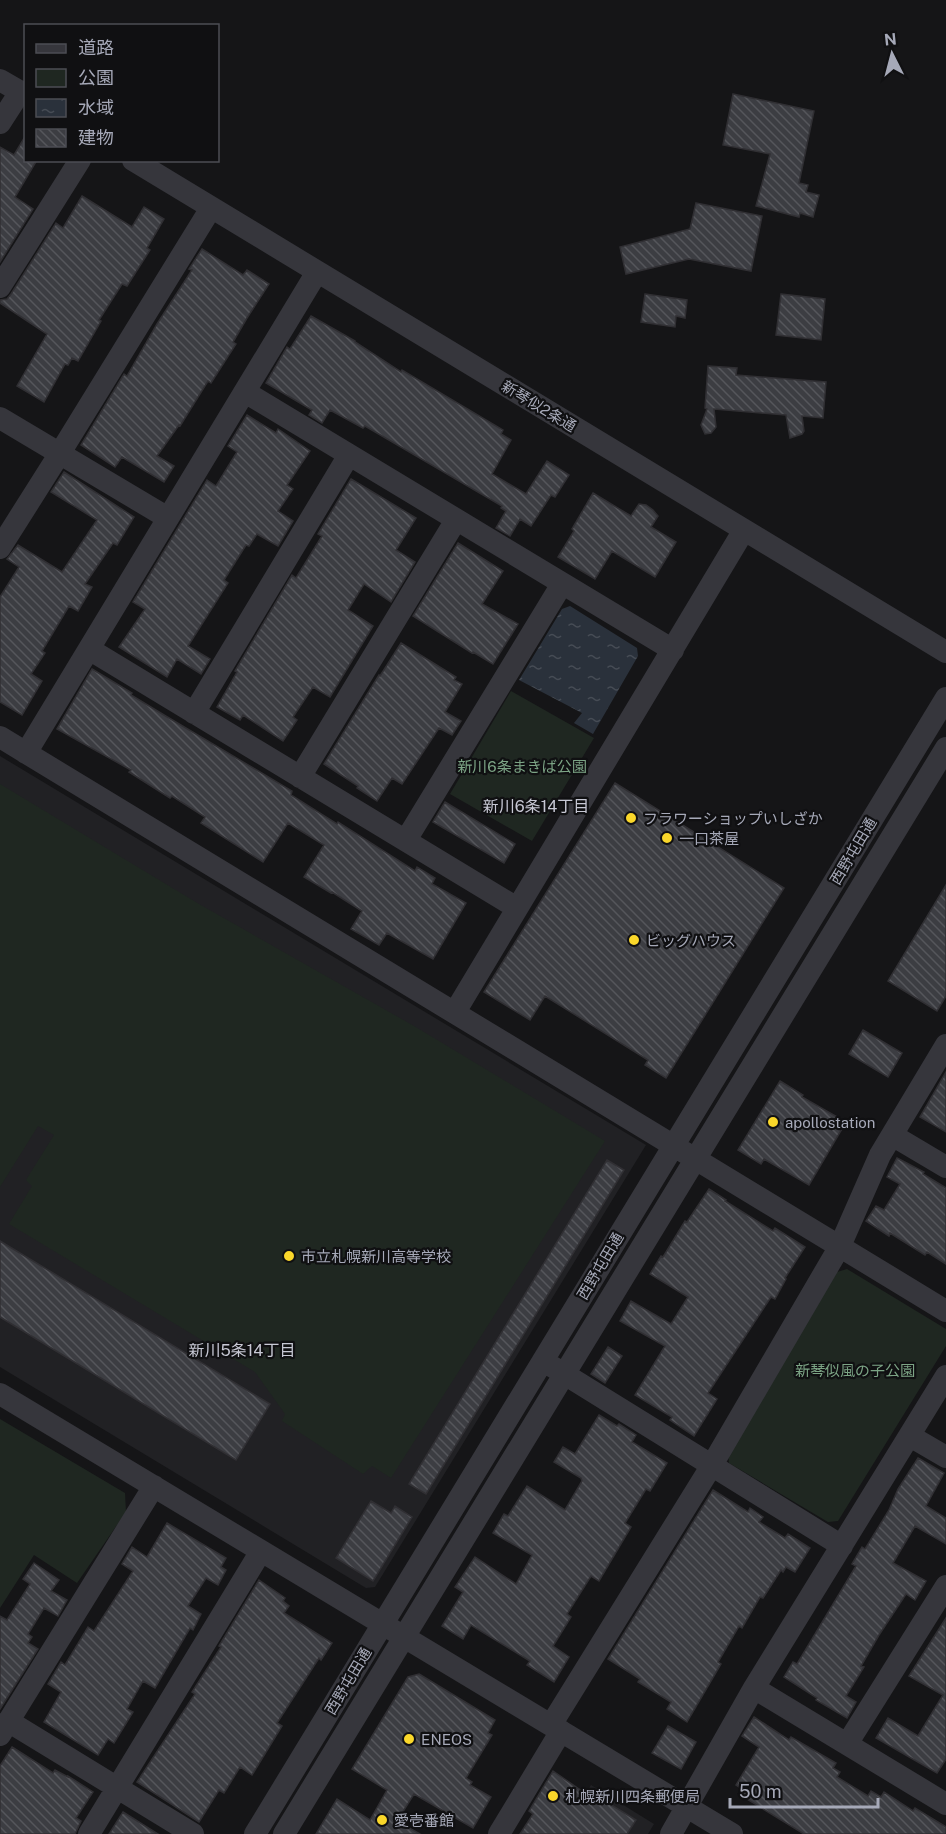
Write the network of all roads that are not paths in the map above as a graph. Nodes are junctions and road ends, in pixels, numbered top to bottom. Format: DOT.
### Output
graph roads {
  1 [pos="0,80"];
  2 [pos="23,94"];
  3 [pos="0,123"];
  4 [pos="79,162"];
  5 [pos="136,162"];
  6 [pos="211,208"];
  7 [pos="318,272"];
  8 [pos="0,287"];
  9 [pos="245,392"];
  10 [pos="0,418"];
  11 [pos="60,453"];
  12 [pos="349,455"];
  13 [pos="168,518"];
  14 [pos="456,520"];
  15 [pos="744,530"];
  16 [pos="0,548"];
  17 [pos="562,584"];
  18 [pos="89,649"];
  19 [pos="673,650"];
  20 [pos="946,652"];
  21 [pos="946,698"];
  22 [pos="194,713"];
  23 [pos="0,737"];
  24 [pos="946,748"];
  25 [pos="26,753"];
  26 [pos="300,777"];
  27 [pos="406,840"];
  28 [pos="517,908"];
  29 [pos="455,1012"];
  30 [pos="946,1045"];
  31 [pos="892,1135"];
  32 [pos="673,1144"];
  33 [pos="696,1158"];
  34 [pos="946,1167"];
  35 [pos="840,1246"];
  36 [pos="946,1311"];
  37 [pos="542,1360"];
  38 [pos="565,1374"];
  39 [pos="946,1376"];
  40 [pos="0,1394"];
  41 [pos="910,1436"];
  42 [pos="946,1457"];
  43 [pos="712,1465"];
  44 [pos="154,1486"];
  45 [pos="842,1546"];
  46 [pos="261,1551"];
  47 [pos="946,1586"];
  48 [pos="383,1624"];
  49 [pos="404,1637"];
  50 [pos="754,1688"];
  51 [pos="4,1728"];
  52 [pos="556,1728"];
  53 [pos="847,1744"];
  54 [pos="117,1787"];
  55 [pos="944,1797"];
  56 [pos="687,1807"];
  57 [pos="89,1834"];
  58 [pos="193,1834"];
  59 [pos="255,1834"];
  60 [pos="284,1834"];
  61 [pos="499,1834"];
  62 [pos="671,1834"];
  63 [pos="732,1834"];
  1 -- 2 [label="street"];
  2 -- 3 [label="street"];
  4 -- 8 [label="street"];
  5 -- 6 [label="street, 新琴似2条通"];
  6 -- 7 [label="street, 新琴似2条通"];
  6 -- 11 [label="street"];
  7 -- 9 [label="street"];
  7 -- 15 [label="street, 新琴似2条通"];
  9 -- 12 [label="street"];
  9 -- 13 [label="street"];
  10 -- 11 [label="street"];
  11 -- 13 [label="street"];
  11 -- 16 [label="street"];
  12 -- 14 [label="street"];
  12 -- 22 [label="street"];
  13 -- 18 [label="street"];
  14 -- 17 [label="street"];
  14 -- 26 [label="street"];
  15 -- 19 [label="street"];
  15 -- 20 [label="street, 新琴似2条通"];
  17 -- 19 [label="street"];
  17 -- 27 [label="street"];
  18 -- 22 [label="street"];
  18 -- 25 [label="street"];
  19 -- 28 [label="street"];
  21 -- 32 [label="street, 西野屯田通"];
  22 -- 26 [label="street"];
  23 -- 25 [label="street"];
  24 -- 33 [label="street, 西野屯田通"];
  25 -- 29 [label="street"];
  26 -- 27 [label="street"];
  27 -- 28 [label="street"];
  28 -- 29 [label="street"];
  29 -- 32 [label="street"];
  30 -- 31 [label="street"];
  31 -- 34 [label="street"];
  31 -- 35 [label="street"];
  32 -- 33 [label="street"];
  32 -- 37 [label="street, 西野屯田通"];
  33 -- 35 [label="street"];
  33 -- 38 [label="street, 西野屯田通"];
  35 -- 36 [label="street"];
  35 -- 43 [label="street"];
  37 -- 38 [label="street"];
  37 -- 48 [label="street, 西野屯田通"];
  38 -- 43 [label="street"];
  38 -- 49 [label="street, 西野屯田通"];
  39 -- 41 [label="street"];
  40 -- 44 [label="street"];
  41 -- 42 [label="street"];
  41 -- 45 [label="street"];
  43 -- 45 [label="street"];
  43 -- 52 [label="street"];
  44 -- 46 [label="street"];
  44 -- 51 [label="street"];
  45 -- 50 [label="street"];
  46 -- 48 [label="street"];
  46 -- 54 [label="street"];
  47 -- 53 [label="street"];
  48 -- 49 [label="street"];
  48 -- 59 [label="street, 西野屯田通"];
  49 -- 52 [label="street"];
  49 -- 60 [label="street, 西野屯田通"];
  50 -- 53 [label="street"];
  50 -- 56 [label="street"];
  51 -- 54 [label="street"];
  52 -- 56 [label="street"];
  52 -- 61 [label="street"];
  53 -- 55 [label="street"];
  54 -- 57 [label="street"];
  54 -- 58 [label="street"];
  56 -- 62 [label="street"];
  56 -- 63 [label="street"];
}
